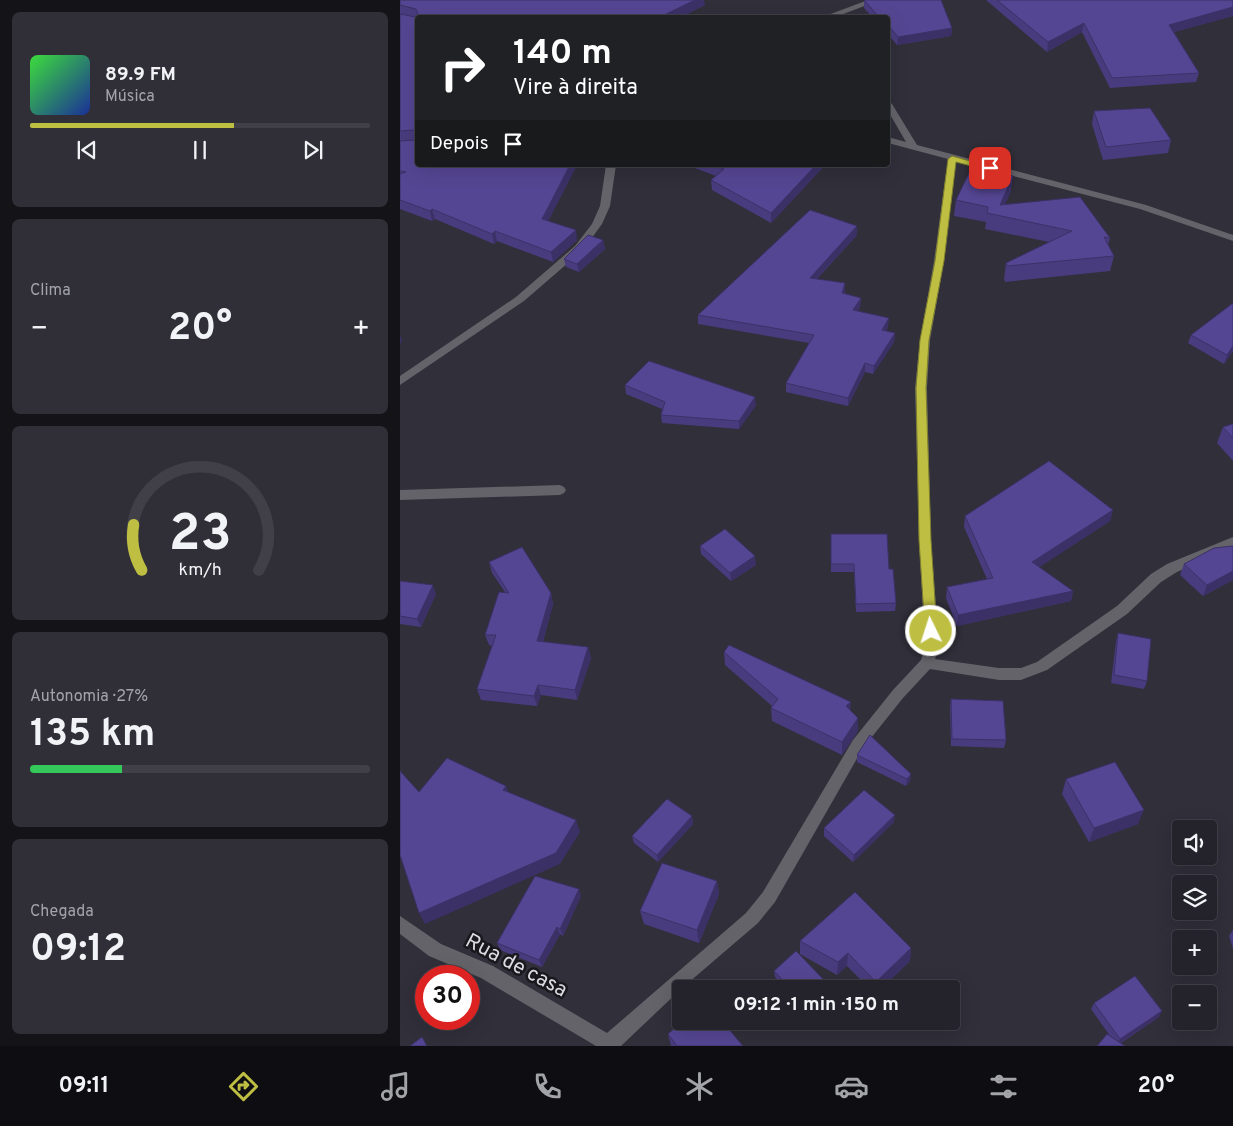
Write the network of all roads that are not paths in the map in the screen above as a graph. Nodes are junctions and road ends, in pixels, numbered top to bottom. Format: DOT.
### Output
graph roads {
  1 [pos="876,0"];
  2 [pos="834,15"];
  3 [pos="890,107"];
  4 [pos="890,141"];
  5 [pos="914,148"];
  6 [pos="952,159"];
  7 [pos="611,167"];
  8 [pos="1233,238"];
  9 [pos="400,381"];
  10 [pos="560,490"];
  11 [pos="400,496"];
  12 [pos="1233,542"];
  13 [pos="927,663"];
  14 [pos="400,924"];
  15 [pos="611,1044"];
  1 -- 2 [label="street"];
  3 -- 5 [label="street"];
  4 -- 5 [label="street"];
  5 -- 6 [label="street"];
  6 -- 8 [label="street"];
  6 -- 13 [label="street"];
  7 -- 9 [label="street"];
  10 -- 11 [label="street"];
  12 -- 13 [label="street"];
  13 -- 15 [label="street"];
  14 -- 15 [label="street, Rua de casa"];
}
